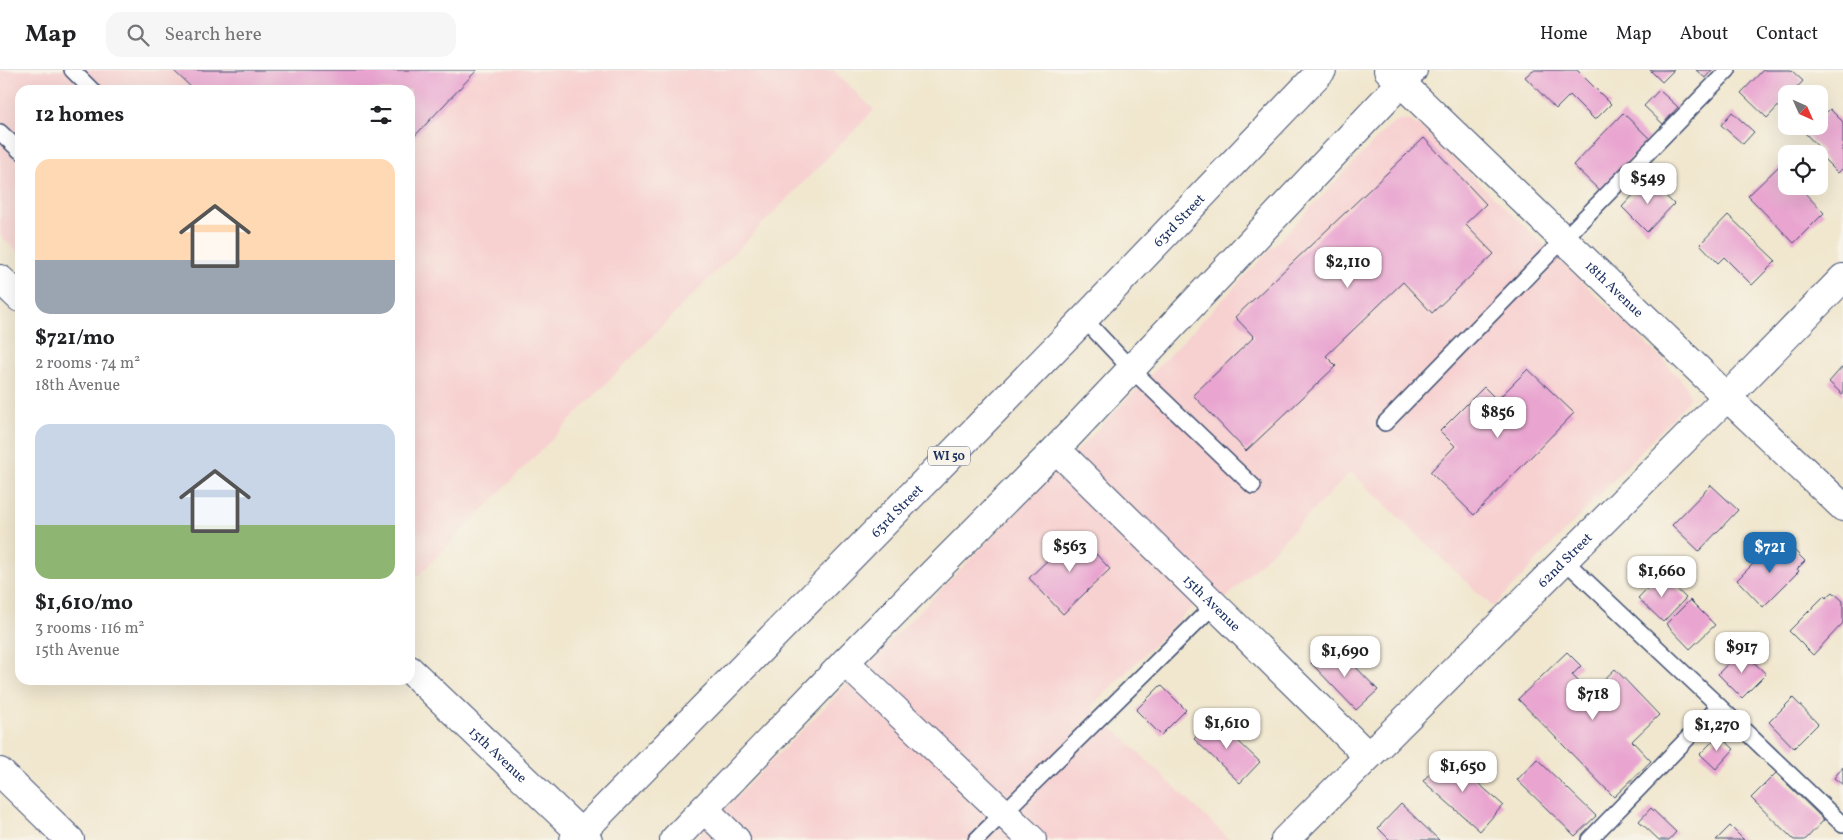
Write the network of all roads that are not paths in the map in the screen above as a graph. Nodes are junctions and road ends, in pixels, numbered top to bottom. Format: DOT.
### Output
graph roads {
  1 [pos="72,70"];
  2 [pos="1322,70"];
  3 [pos="1728,70"];
  4 [pos="1401,74"];
  5 [pos="87,85"];
  6 [pos="0,132"];
  7 [pos="15,146"];
  8 [pos="1563,239"];
  9 [pos="1843,278"];
  10 [pos="0,279"];
  11 [pos="15,293"];
  12 [pos="1084,319"];
  13 [pos="1131,369"];
  14 [pos="1727,397"];
  15 [pos="1385,422"];
  16 [pos="1056,449"];
  17 [pos="1253,486"];
  18 [pos="1843,507"];
  19 [pos="1564,560"];
  20 [pos="1214,605"];
  21 [pos="845,662"];
  22 [pos="415,675"];
  23 [pos="1719,706"];
  24 [pos="1368,756"];
  25 [pos="0,772"];
  26 [pos="704,809"];
  27 [pos="1004,813"];
  28 [pos="1843,826"];
  29 [pos="581,838"];
  30 [pos="70,840"];
  31 [pos="674,840"];
  32 [pos="736,840"];
  33 [pos="976,840"];
  34 [pos="1032,840"];
  35 [pos="1285,840"];
  36 [pos="1589,840"];
  1 -- 5 [label="lane"];
  2 -- 12 [label="street, 63rd Street / WI 50"];
  3 -- 8 [label="lane"];
  4 -- 8 [label="street, 18th Avenue"];
  4 -- 13 [label="street"];
  6 -- 7 [label="lane"];
  8 -- 14 [label="street, 18th Avenue"];
  8 -- 15 [label="lane"];
  9 -- 14 [label="street, 62nd Street"];
  10 -- 11 [label="street"];
  12 -- 13 [label="lane"];
  12 -- 29 [label="street, 63rd Street / WI 50"];
  13 -- 16 [label="street"];
  13 -- 17 [label="lane"];
  14 -- 18 [label="street, 18th Avenue"];
  14 -- 19 [label="street, 62nd Street"];
  16 -- 20 [label="street, 15th Avenue"];
  16 -- 21 [label="street"];
  19 -- 23 [label="lane"];
  19 -- 24 [label="street, 62nd Street"];
  20 -- 24 [label="street, 15th Avenue"];
  20 -- 27 [label="lane"];
  21 -- 26 [label="street"];
  21 -- 27 [label="street"];
  22 -- 29 [label="street, 15th Avenue"];
  23 -- 28 [label="lane"];
  23 -- 36 [label="lane"];
  24 -- 35 [label="street, 62nd Street"];
  25 -- 30 [label="street"];
  26 -- 31 [label="street"];
  26 -- 32 [label="street"];
  27 -- 33 [label="lane"];
  27 -- 34 [label="street"];
}
